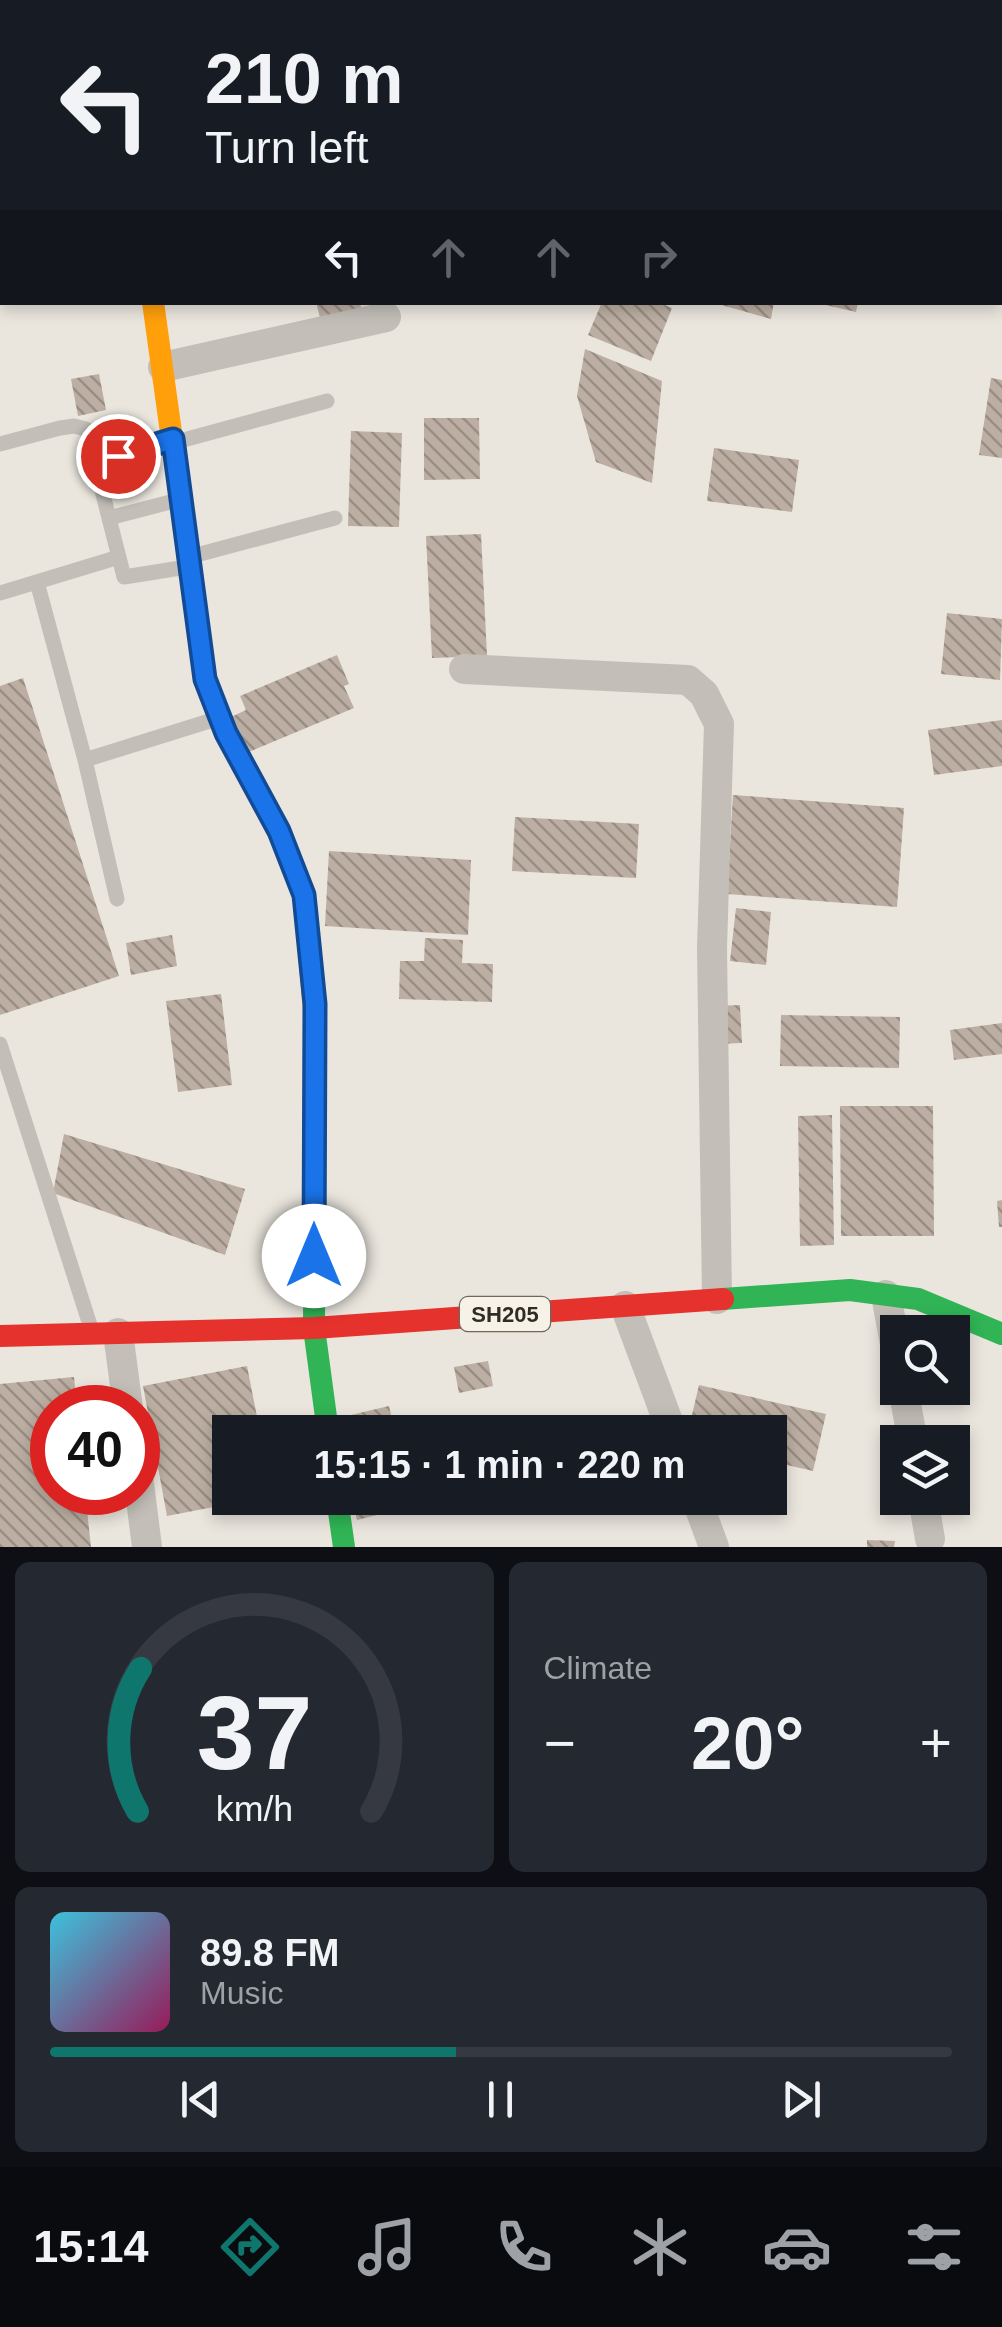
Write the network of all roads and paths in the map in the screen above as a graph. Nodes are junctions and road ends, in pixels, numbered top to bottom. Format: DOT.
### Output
graph roads {
  1 [pos="153,305"];
  2 [pos="386,317"];
  3 [pos="162,367"];
  4 [pos="327,401"];
  5 [pos="174,441"];
  6 [pos="0,444"];
  7 [pos="101,461"];
  8 [pos="182,499"];
  9 [pos="109,518"];
  10 [pos="335,518"];
  11 [pos="119,557"];
  12 [pos="190,562"];
  13 [pos="37,582"];
  14 [pos="0,593"];
  15 [pos="464,668"];
  16 [pos="220,717"];
  17 [pos="85,760"];
  18 [pos="117,900"];
  19 [pos="0,1044"];
  20 [pos="886,1295"];
  21 [pos="717,1300"];
  22 [pos="625,1306"];
  23 [pos="890,1315"];
  24 [pos="314,1328"];
  25 [pos="106,1333"];
  26 [pos="1002,1334"];
  27 [pos="0,1336"];
  28 [pos="121,1385"];
  29 [pos="326,1415"];
  30 [pos="666,1415"];
  31 [pos="143,1515"];
  32 [pos="339,1515"];
  33 [pos="702,1515"];
  34 [pos="926,1515"];
  35 [pos="930,1539"];
  36 [pos="147,1547"];
  37 [pos="344,1547"];
  38 [pos="714,1547"];
  1 -- 3 [label="street"];
  2 -- 3 [label="street"];
  3 -- 5 [label="street"];
  4 -- 5 [label="lane"];
  5 -- 7 [label="lane"];
  5 -- 8 [label="street"];
  6 -- 7 [label="lane"];
  7 -- 9 [label="lane"];
  8 -- 9 [label="lane"];
  8 -- 12 [label="street"];
  9 -- 11 [label="lane"];
  10 -- 12 [label="lane"];
  11 -- 12 [label="lane"];
  11 -- 13 [label="lane"];
  12 -- 16 [label="street"];
  13 -- 14 [label="lane"];
  13 -- 17 [label="lane"];
  15 -- 21 [label="street"];
  16 -- 17 [label="lane"];
  16 -- 24 [label="street"];
  17 -- 18 [label="lane"];
  19 -- 25 [label="lane"];
  20 -- 21 [label="street, SH205"];
  20 -- 23 [label="street"];
  20 -- 26 [label="street, SH205"];
  21 -- 22 [label="street, SH205"];
  22 -- 24 [label="street, SH205"];
  22 -- 30 [label="street"];
  24 -- 25 [label="street, SH205"];
  24 -- 29 [label="street"];
  25 -- 27 [label="street, SH205"];
  25 -- 28 [label="street"];
  31 -- 36 [label="street"];
  32 -- 37 [label="street"];
  33 -- 38 [label="street"];
  34 -- 35 [label="street"];
}
